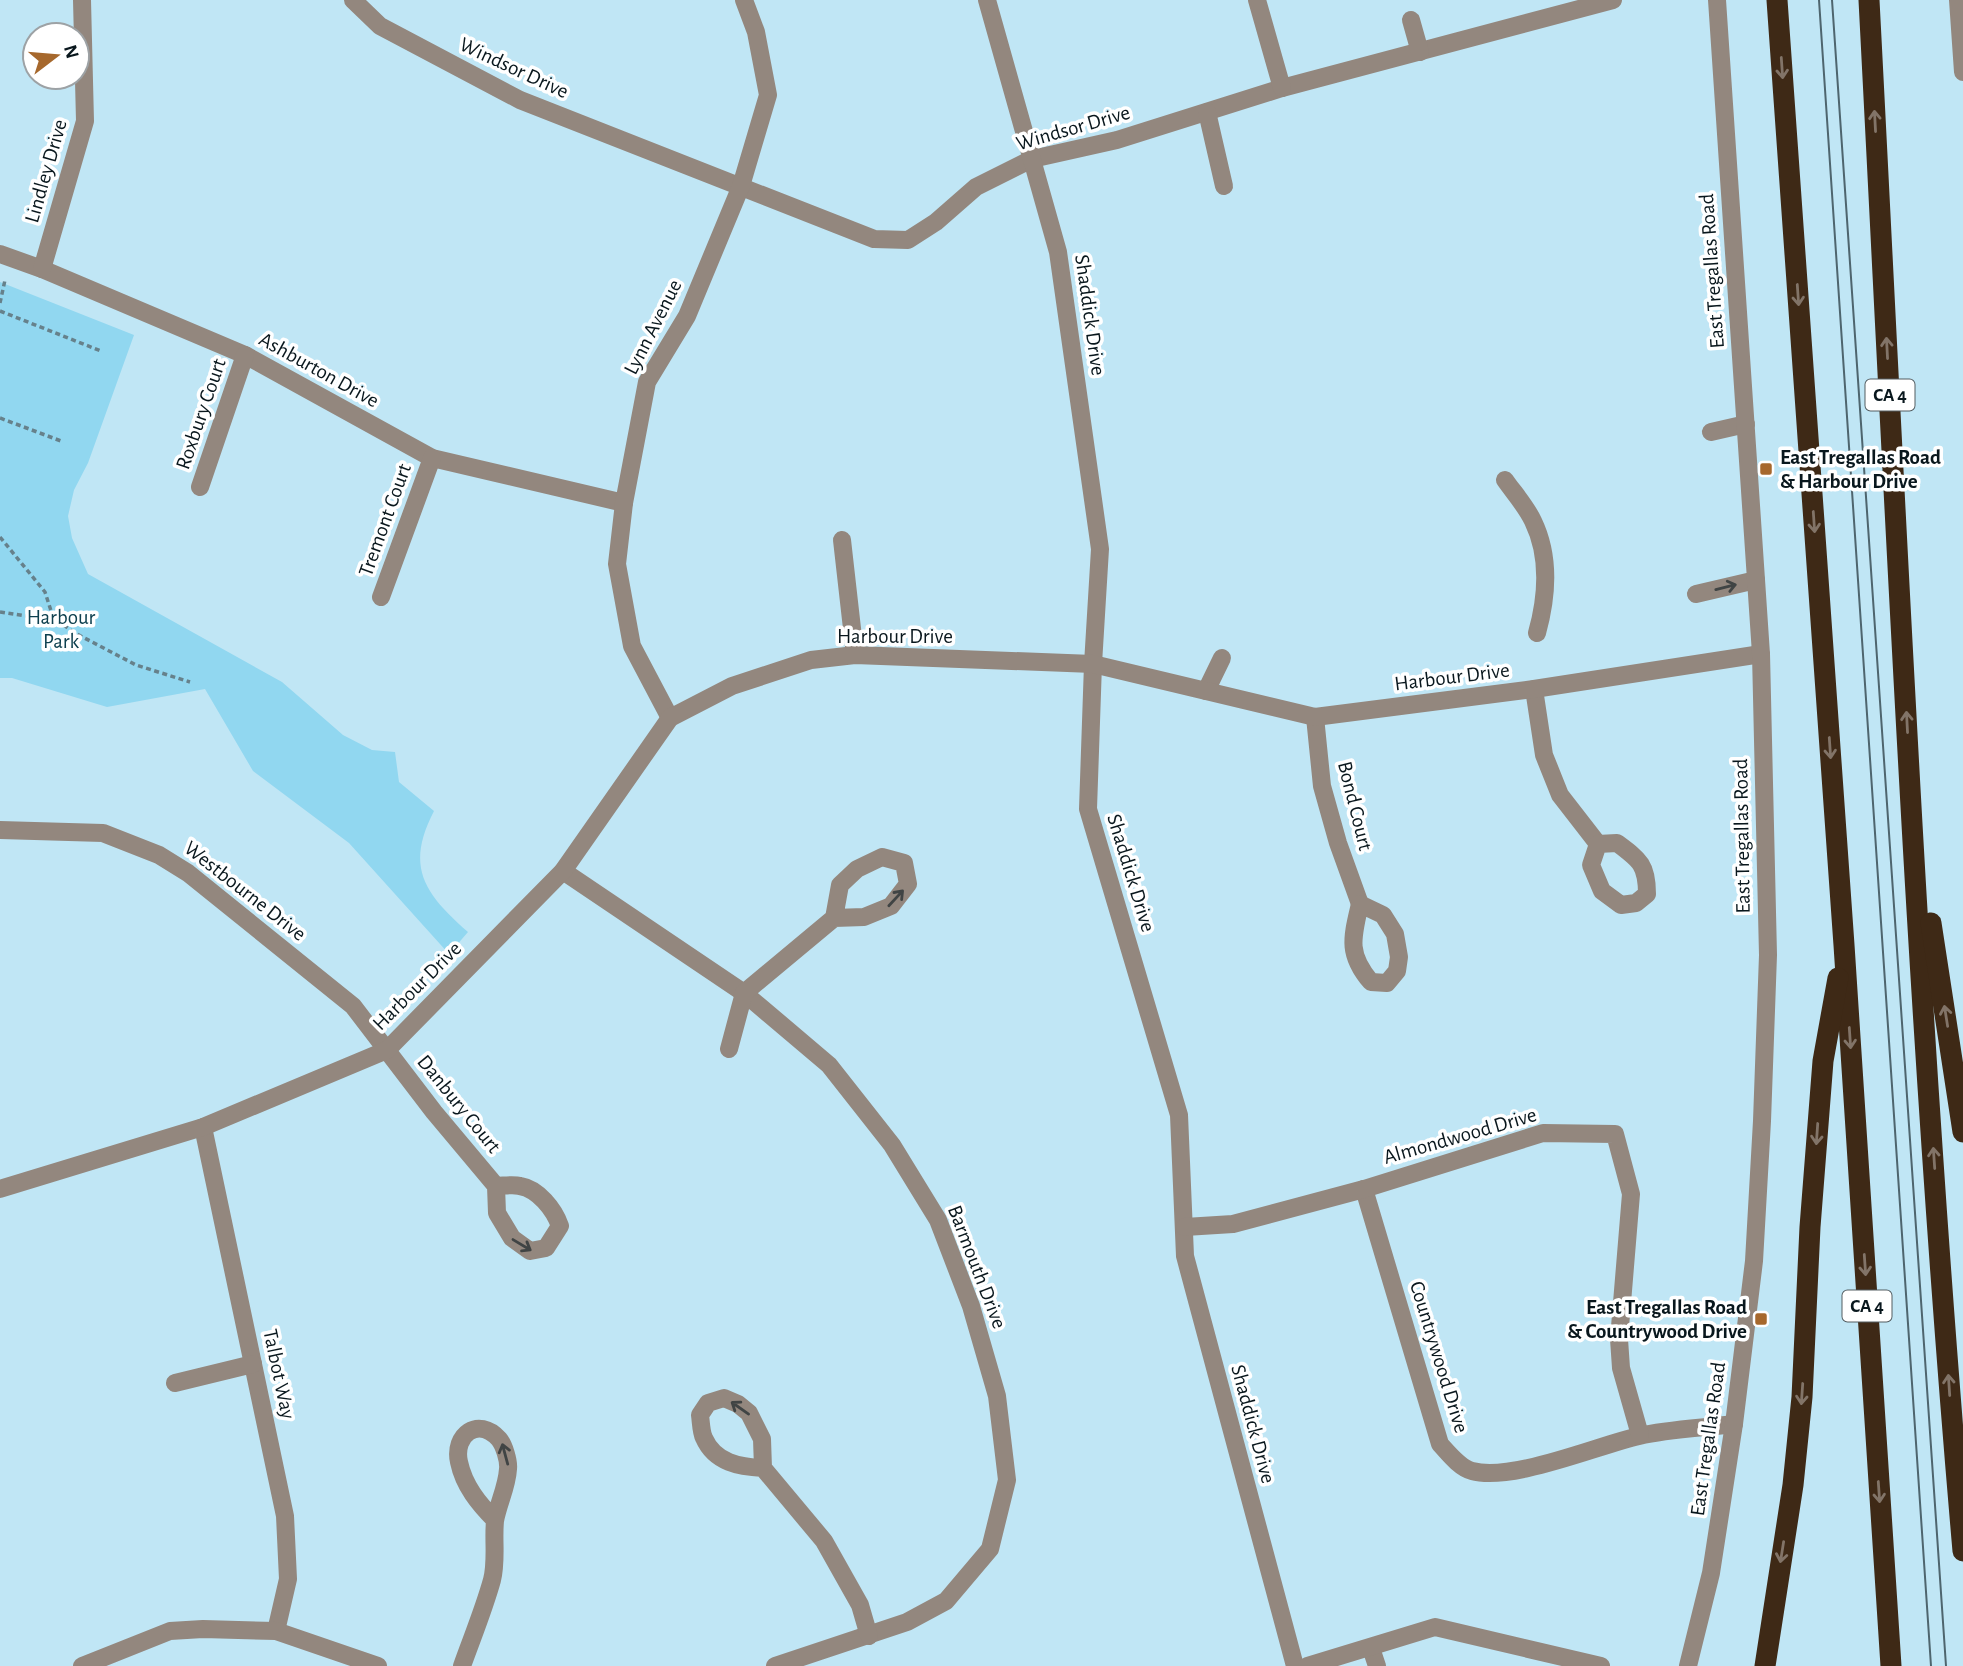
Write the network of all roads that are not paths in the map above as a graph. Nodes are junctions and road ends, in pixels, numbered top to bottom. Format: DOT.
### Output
graph roads {
  1 [pos="82,0"];
  2 [pos="353,0"];
  3 [pos="744,0"];
  4 [pos="987,0"];
  5 [pos="1257,0"];
  6 [pos="1613,0"];
  7 [pos="1717,0"];
  8 [pos="1777,0"];
  9 [pos="1869,0"];
  10 [pos="1958,0"];
  11 [pos="1411,20"];
  12 [pos="1420,52"];
  13 [pos="1963,72"];
  14 [pos="1282,88"];
  15 [pos="1207,112"];
  16 [pos="1032,159"];
  17 [pos="741,186"];
  18 [pos="1224,187"];
  19 [pos="0,254"];
  20 [pos="42,269"];
  21 [pos="244,355"];
  22 [pos="1745,424"];
  23 [pos="1711,432"];
  24 [pos="432,458"];
  25 [pos="1505,480"];
  26 [pos="200,487"];
  27 [pos="624,503"];
  28 [pos="842,540"];
  29 [pos="1756,580"];
  30 [pos="1696,594"];
  31 [pos="381,597"];
  32 [pos="1537,633"];
  33 [pos="1761,654"];
  34 [pos="855,655"];
  35 [pos="1222,658"];
  36 [pos="1093,664"];
  37 [pos="1534,689"];
  38 [pos="1206,691"];
  39 [pos="1315,717"];
  40 [pos="670,718"];
  41 [pos="1910,790"];
  42 [pos="0,830"];
  43 [pos="1598,844"];
  44 [pos="564,871"];
  45 [pos="1360,904"];
  46 [pos="834,918"];
  47 [pos="1844,945"];
  48 [pos="744,993"];
  49 [pos="729,1049"];
  50 [pos="387,1050"];
  51 [pos="203,1126"];
  52 [pos="1963,1132"];
  53 [pos="1,1184"];
  54 [pos="496,1186"];
  55 [pos="1364,1189"];
  56 [pos="1185,1227"];
  57 [pos="254,1364"];
  58 [pos="175,1383"];
  59 [pos="1734,1424"];
  60 [pos="1640,1435"];
  61 [pos="763,1468"];
  62 [pos="495,1520"];
  63 [pos="1963,1551"];
  64 [pos="276,1631"];
  65 [pos="869,1636"];
  66 [pos="1371,1648"];
  67 [pos="102,1661"];
  68 [pos="82,1666"];
  69 [pos="378,1666"];
  70 [pos="462,1666"];
  71 [pos="775,1666"];
  72 [pos="1295,1666"];
  73 [pos="1307,1666"];
  74 [pos="1377,1666"];
  75 [pos="1601,1666"];
  76 [pos="1688,1666"];
  77 [pos="1765,1666"];
  78 [pos="1891,1666"];
  1 -- 20 [label="street, Lindley Drive"];
  2 -- 17 [label="street, Windsor Drive"];
  3 -- 17 [label="street, Lynn Avenue"];
  4 -- 16 [label="street, Shaddick Drive"];
  5 -- 14 [label="street"];
  6 -- 12 [label="street, Windsor Drive"];
  7 -- 22 [label="street, East Tregallas Road"];
  8 -- 47 [label="highway, CA 4, one-way"];
  41 -- 9 [label="highway, CA 4, one-way"];
  10 -- 13 [label="street"];
  11 -- 12 [label="street"];
  12 -- 14 [label="street, Windsor Drive"];
  14 -- 15 [label="street, Windsor Drive"];
  15 -- 16 [label="street, Windsor Drive"];
  15 -- 18 [label="street"];
  16 -- 17 [label="street, Windsor Drive"];
  16 -- 36 [label="street, Shaddick Drive"];
  17 -- 27 [label="street, Lynn Avenue"];
  19 -- 20 [label="street, Ashburton Drive"];
  20 -- 21 [label="street, Ashburton Drive"];
  21 -- 24 [label="street, Ashburton Drive"];
  21 -- 26 [label="street, Roxbury Court"];
  22 -- 23 [label="street"];
  22 -- 29 [label="street, East Tregallas Road"];
  24 -- 27 [label="street, Ashburton Drive"];
  24 -- 31 [label="street, Tremont Court"];
  25 -- 32 [label="street"];
  27 -- 40 [label="street, Lynn Avenue"];
  28 -- 34 [label="street"];
  30 -- 29 [label="street, one-way"];
  29 -- 33 [label="street, East Tregallas Road"];
  33 -- 37 [label="street, Harbour Drive"];
  33 -- 59 [label="street, East Tregallas Road"];
  34 -- 36 [label="street, Harbour Drive"];
  34 -- 40 [label="street, Harbour Drive"];
  35 -- 38 [label="street"];
  36 -- 38 [label="street, Harbour Drive"];
  36 -- 56 [label="street, Shaddick Drive"];
  37 -- 39 [label="street, Harbour Drive"];
  37 -- 43 [label="street"];
  38 -- 39 [label="street, Harbour Drive"];
  39 -- 45 [label="street, Bond Court"];
  40 -- 44 [label="street, Harbour Drive"];
  52 -- 41 [label="highway, one-way"];
  63 -- 41 [label="highway, CA 4, one-way"];
  42 -- 50 [label="street, Westbourne Drive"];
  44 -- 48 [label="street, Barmouth Drive"];
  44 -- 50 [label="street, Harbour Drive"];
  46 -- 48 [label="street"];
  47 -- 77 [label="highway, one-way"];
  47 -- 78 [label="highway, CA 4, one-way"];
  48 -- 49 [label="street"];
  48 -- 65 [label="street, Barmouth Drive"];
  50 -- 51 [label="street, Harbour Drive"];
  50 -- 54 [label="street, Danbury Court"];
  51 -- 53 [label="street, Harbour Drive"];
  51 -- 57 [label="street, Talbot Way"];
  55 -- 56 [label="street, Almondwood Drive"];
  55 -- 60 [label="street, Countrywood Drive"];
  55 -- 60 [label="street, Almondwood Drive"];
  56 -- 72 [label="street, Shaddick Drive"];
  57 -- 58 [label="street"];
  57 -- 64 [label="street, Talbot Way"];
  59 -- 60 [label="street, Countrywood Drive"];
  59 -- 76 [label="street, East Tregallas Road"];
  61 -- 65 [label="street"];
  62 -- 62 [label="street, one-way"];
  62 -- 70 [label="street"];
  64 -- 67 [label="street"];
  64 -- 69 [label="street"];
  65 -- 71 [label="street, Barmouth Drive"];
  66 -- 73 [label="street"];
  66 -- 74 [label="street"];
  66 -- 75 [label="street"];
  67 -- 68 [label="street"];
}
